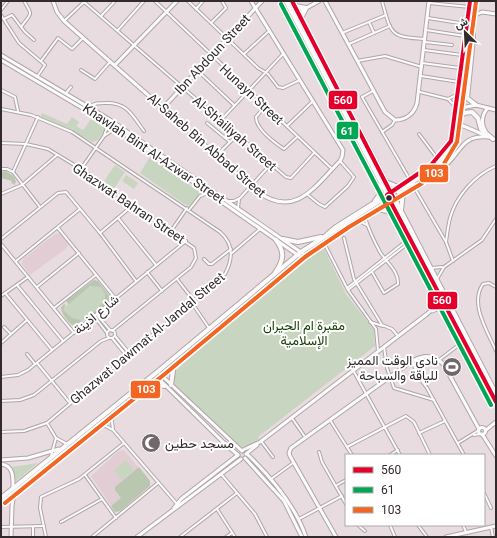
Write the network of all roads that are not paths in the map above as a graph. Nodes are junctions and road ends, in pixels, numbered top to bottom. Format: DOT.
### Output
graph roads {
  1 [pos="8,1"];
  2 [pos="24,1"];
  3 [pos="53,1"];
  4 [pos="114,1"];
  5 [pos="144,1"];
  6 [pos="155,1"];
  7 [pos="177,1"];
  8 [pos="188,1"];
  9 [pos="203,1"];
  10 [pos="222,1"];
  11 [pos="251,1"];
  12 [pos="262,1"];
  13 [pos="286,1"];
  14 [pos="319,1"];
  15 [pos="325,1"];
  16 [pos="382,1"];
  17 [pos="470,1"];
  18 [pos="84,2"];
  19 [pos="429,2"];
  20 [pos="293,3"];
  21 [pos="475,3"];
  22 [pos="470,7"];
  23 [pos="256,8"];
  24 [pos="306,8"];
  25 [pos="196,9"];
  26 [pos="1,10"];
  27 [pos="167,12"];
  28 [pos="482,12"];
  29 [pos="296,14"];
  30 [pos="496,14"];
  31 [pos="1,15"];
  32 [pos="386,15"];
  33 [pos="101,16"];
  34 [pos="473,16"];
  35 [pos="428,18"];
  36 [pos="4,19"];
  37 [pos="301,19"];
  38 [pos="64,21"];
  39 [pos="369,22"];
  40 [pos="211,23"];
  41 [pos="467,24"];
  42 [pos="472,24"];
  43 [pos="390,26"];
  44 [pos="21,28"];
  45 [pos="118,30"];
  46 [pos="426,30"];
  47 [pos="270,31"];
  48 [pos="342,33"];
  49 [pos="374,33"];
  50 [pos="466,36"];
  51 [pos="83,38"];
  52 [pos="226,38"];
  53 [pos="34,40"];
  54 [pos="425,41"];
  55 [pos="135,44"];
  56 [pos="349,44"];
  57 [pos="452,45"];
  58 [pos="424,50"];
  59 [pos="244,54"];
  60 [pos="284,54"];
  61 [pos="1,55"];
  62 [pos="211,55"];
  63 [pos="463,56"];
  64 [pos="1,60"];
  65 [pos="41,61"];
  66 [pos="357,61"];
  67 [pos="110,62"];
  68 [pos="115,65"];
  69 [pos="422,65"];
  70 [pos="462,68"];
  71 [pos="81,70"];
  72 [pos="197,71"];
  73 [pos="265,72"];
  74 [pos="421,76"];
  75 [pos="37,77"];
  76 [pos="301,80"];
  77 [pos="460,82"];
  78 [pos="71,87"];
  79 [pos="182,87"];
  80 [pos="1,90"];
  81 [pos="248,91"];
  82 [pos="373,91"];
  83 [pos="58,92"];
  84 [pos="420,92"];
  85 [pos="65,94"];
  86 [pos="458,94"];
  87 [pos="448,99"];
  88 [pos="314,101"];
  89 [pos="234,105"];
  90 [pos="476,105"];
  91 [pos="265,106"];
  92 [pos="88,107"];
  93 [pos="163,108"];
  94 [pos="488,108"];
  95 [pos="1,109"];
  96 [pos="456,109"];
  97 [pos="496,110"];
  98 [pos="19,111"];
  99 [pos="38,117"];
  100 [pos="460,117"];
  101 [pos="221,120"];
  102 [pos="395,120"];
  103 [pos="105,121"];
  104 [pos="454,122"];
  105 [pos="207,123"];
  106 [pos="287,126"];
  107 [pos="116,128"];
  108 [pos="144,131"];
  109 [pos="382,132"];
  110 [pos="238,134"];
  111 [pos="419,134"];
  112 [pos="104,136"];
  113 [pos="297,137"];
  114 [pos="494,139"];
  115 [pos="452,141"];
  116 [pos="230,142"];
  117 [pos="1,143"];
  118 [pos="26,144"];
  119 [pos="96,147"];
  120 [pos="314,153"];
  121 [pos="57,155"];
  122 [pos="216,156"];
  123 [pos="438,159"];
  124 [pos="166,160"];
  125 [pos="340,161"];
  126 [pos="446,161"];
  127 [pos="271,164"];
  128 [pos="496,166"];
  129 [pos="441,168"];
  130 [pos="1,169"];
  131 [pos="332,169"];
  132 [pos="81,170"];
  133 [pos="13,172"];
  134 [pos="410,180"];
  135 [pos="383,183"];
  136 [pos="22,185"];
  137 [pos="251,186"];
  138 [pos="414,187"];
  139 [pos="201,188"];
  140 [pos="396,192"];
  141 [pos="208,193"];
  142 [pos="1,194"];
  143 [pos="308,195"];
  144 [pos="200,196"];
  145 [pos="240,198"];
  146 [pos="392,200"];
  147 [pos="227,201"];
  148 [pos="375,201"];
  149 [pos="383,201"];
  150 [pos="132,206"];
  151 [pos="40,207"];
  152 [pos="379,208"];
  153 [pos="80,209"];
  154 [pos="188,209"];
  155 [pos="239,209"];
  156 [pos="399,214"];
  157 [pos="118,218"];
  158 [pos="364,218"];
  159 [pos="496,219"];
  160 [pos="359,221"];
  161 [pos="367,225"];
  162 [pos="58,228"];
  163 [pos="260,229"];
  164 [pos="171,231"];
  165 [pos="100,232"];
  166 [pos="324,238"];
  167 [pos="344,238"];
  168 [pos="1,239"];
  169 [pos="283,239"];
  170 [pos="276,240"];
  171 [pos="410,240"];
  172 [pos="186,241"];
  173 [pos="446,242"];
  174 [pos="1,244"];
  175 [pos="231,249"];
  176 [pos="79,253"];
  177 [pos="232,253"];
  178 [pos="302,255"];
  179 [pos="385,258"];
  180 [pos="204,259"];
  181 [pos="387,260"];
  182 [pos="453,260"];
  183 [pos="16,261"];
  184 [pos="156,265"];
  185 [pos="444,267"];
  186 [pos="430,268"];
  187 [pos="147,272"];
  188 [pos="372,272"];
  189 [pos="96,275"];
  190 [pos="28,276"];
  191 [pos="271,278"];
  192 [pos="177,279"];
  193 [pos="436,280"];
  194 [pos="136,281"];
  195 [pos="356,282"];
  196 [pos="17,285"];
  197 [pos="37,287"];
  198 [pos="496,287"];
  199 [pos="347,289"];
  200 [pos="162,290"];
  201 [pos="5,293"];
  202 [pos="1,296"];
  203 [pos="115,298"];
  204 [pos="442,300"];
  205 [pos="193,302"];
  206 [pos="445,306"];
  207 [pos="54,308"];
  208 [pos="427,314"];
  209 [pos="95,316"];
  210 [pos="27,320"];
  211 [pos="370,322"];
  212 [pos="384,326"];
  213 [pos="4,327"];
  214 [pos="119,327"];
  215 [pos="210,328"];
  216 [pos="111,330"];
  217 [pos="74,333"];
  218 [pos="11,334"];
  219 [pos="107,334"];
  220 [pos="115,334"];
  221 [pos="398,336"];
  222 [pos="110,338"];
  223 [pos="63,341"];
  224 [pos="464,341"];
  225 [pos="102,342"];
  226 [pos="1,343"];
  227 [pos="384,346"];
  228 [pos="52,350"];
  229 [pos="378,350"];
  230 [pos="496,351"];
  231 [pos="129,353"];
  232 [pos="27,354"];
  233 [pos="127,356"];
  234 [pos="439,360"];
  235 [pos="412,361"];
  236 [pos="36,364"];
  237 [pos="174,364"];
  238 [pos="353,370"];
  239 [pos="157,375"];
  240 [pos="1,377"];
  241 [pos="390,378"];
  242 [pos="52,382"];
  243 [pos="151,382"];
  244 [pos="171,385"];
  245 [pos="164,386"];
  246 [pos="368,393"];
  247 [pos="496,394"];
  248 [pos="434,400"];
  249 [pos="1,401"];
  250 [pos="496,402"];
  251 [pos="70,403"];
  252 [pos="111,414"];
  253 [pos="292,417"];
  254 [pos="330,420"];
  255 [pos="445,421"];
  256 [pos="496,422"];
  257 [pos="47,423"];
  258 [pos="98,424"];
  259 [pos="385,426"];
  260 [pos="113,430"];
  261 [pos="482,430"];
  262 [pos="1,432"];
  263 [pos="419,433"];
  264 [pos="305,437"];
  265 [pos="56,438"];
  266 [pos="260,441"];
  267 [pos="124,443"];
  268 [pos="457,443"];
  269 [pos="67,444"];
  270 [pos="347,447"];
  271 [pos="61,449"];
  272 [pos="242,450"];
  273 [pos="398,450"];
  274 [pos="53,452"];
  275 [pos="319,452"];
  276 [pos="246,454"];
  277 [pos="351,454"];
  278 [pos="392,454"];
  279 [pos="400,454"];
  280 [pos="430,454"];
  281 [pos="463,454"];
  282 [pos="238,455"];
  283 [pos="496,456"];
  284 [pos="51,457"];
  285 [pos="273,457"];
  286 [pos="243,458"];
  287 [pos="1,460"];
  288 [pos="294,462"];
  289 [pos="1,464"];
  290 [pos="220,474"];
  291 [pos="84,475"];
  292 [pos="270,480"];
  293 [pos="345,481"];
  294 [pos="158,483"];
  295 [pos="336,486"];
  296 [pos="13,488"];
  297 [pos="14,493"];
  298 [pos="238,493"];
  299 [pos="485,495"];
  300 [pos="342,496"];
  301 [pos="1,498"];
  302 [pos="6,499"];
  303 [pos="102,499"];
  304 [pos="345,502"];
  305 [pos="1,503"];
  306 [pos="177,504"];
  307 [pos="12,506"];
  308 [pos="491,508"];
  309 [pos="217,509"];
  310 [pos="321,509"];
  311 [pos="116,518"];
  312 [pos="299,520"];
  313 [pos="62,522"];
  314 [pos="44,526"];
  315 [pos="359,526"];
  316 [pos="390,526"];
  317 [pos="419,526"];
  318 [pos="463,526"];
  319 [pos="496,526"];
  320 [pos="1,527"];
  321 [pos="33,527"];
  322 [pos="492,527"];
  323 [pos="11,528"];
  324 [pos="365,531"];
  325 [pos="466,532"];
  326 [pos="232,533"];
  327 [pos="11,537"];
  328 [pos="33,537"];
  329 [pos="46,537"];
  330 [pos="92,537"];
  331 [pos="137,537"];
  332 [pos="180,537"];
  333 [pos="226,537"];
  334 [pos="235,537"];
  335 [pos="268,537"];
  336 [pos="302,537"];
  337 [pos="306,537"];
  338 [pos="336,537"];
  339 [pos="395,537"];
  340 [pos="427,537"];
  341 [pos="446,537"];
  342 [pos="493,537"];
  1 -- 26 [label="street"];
  2 -- 44 [label="street"];
  3 -- 38 [label="street, Al-Saheb Bin Abbad Street"];
  4 -- 33 [label="street"];
  5 -- 45 [label="street"];
  6 -- 27 [label="street, Hunayn Street"];
  7 -- 27 [label="street"];
  8 -- 25 [label="street"];
  9 -- 25 [label="street"];
  10 -- 40 [label="street"];
  11 -- 23 [label="street"];
  12 -- 23 [label="street, Ibn Abdoun Street"];
  13 -- 29 [label="highway"];
  14 -- 24 [label="street"];
  15 -- 48 [label="street"];
  16 -- 32 [label="street"];
  17 -- 22 [label="highway"];
  18 -- 33 [label="street, Al-Sh'ailiyah Street"];
  18 -- 38 [label="street"];
  19 -- 22 [label="street"];
  19 -- 35 [label="street"];
  20 -- 24 [label="highway"];
  20 -- 29 [label="highway"];
  21 -- 28 [label="street"];
  21 -- 34 [label="highway"];
  22 -- 41 [label="highway"];
  23 -- 47 [label="street"];
  23 -- 52 [label="street, Ibn Abdoun Street"];
  24 -- 29 [label="street"];
  24 -- 37 [label="highway"];
  25 -- 40 [label="street"];
  27 -- 55 [label="street"];
  27 -- 62 [label="street, Hunayn Street"];
  28 -- 30 [label="street"];
  28 -- 34 [label="street"];
  29 -- 37 [label="highway"];
  29 -- 135 [label="highway"];
  31 -- 36 [label="street"];
  32 -- 39 [label="street"];
  32 -- 43 [label="street"];
  33 -- 45 [label="street, Al-Sh'ailiyah Street"];
  34 -- 42 [label="highway"];
  35 -- 41 [label="street"];
  35 -- 46 [label="street"];
  36 -- 44 [label="street"];
  36 -- 65 [label="street"];
  37 -- 135 [label="highway"];
  38 -- 51 [label="street, Al-Saheb Bin Abbad Street"];
  39 -- 48 [label="street"];
  39 -- 49 [label="street"];
  40 -- 52 [label="street"];
  41 -- 50 [label="highway"];
  42 -- 90 [label="highway"];
  42 -- 100 [label="highway, bridge"];
  43 -- 49 [label="street"];
  43 -- 54 [label="street"];
  44 -- 53 [label="street"];
  45 -- 55 [label="street, Al-Sh'ailiyah Street"];
  46 -- 50 [label="street"];
  46 -- 54 [label="street"];
  47 -- 59 [label="street"];
  47 -- 60 [label="street"];
  48 -- 56 [label="street"];
  49 -- 56 [label="street"];
  50 -- 63 [label="highway"];
  51 -- 65 [label="street"];
  51 -- 67 [label="street, Al-Saheb Bin Abbad Street"];
  52 -- 59 [label="street"];
  52 -- 62 [label="street, Ibn Abdoun Street"];
  54 -- 57 [label="street"];
  54 -- 58 [label="street"];
  55 -- 68 [label="street"];
  55 -- 79 [label="street, Al-Sh'ailiyah Street"];
  56 -- 66 [label="street"];
  58 -- 63 [label="street"];
  58 -- 69 [label="street"];
  59 -- 73 [label="street"];
  60 -- 73 [label="street"];
  60 -- 76 [label="street"];
  61 -- 75 [label="street, Khawlah Bint Al-Azwar Street"];
  62 -- 72 [label="street, Ibn Abdoun Street"];
  62 -- 81 [label="street, Hunayn Street"];
  63 -- 70 [label="highway"];
  64 -- 83 [label="street, Khawlah Bint Al-Azwar Street"];
  65 -- 75 [label="street"];
  66 -- 69 [label="street"];
  66 -- 82 [label="street"];
  67 -- 68 [label="street, Al-Saheb Bin Abbad Street"];
  67 -- 71 [label="street"];
  68 -- 93 [label="street, Al-Saheb Bin Abbad Street"];
  69 -- 70 [label="street"];
  69 -- 74 [label="street"];
  70 -- 77 [label="highway"];
  72 -- 79 [label="street, Ibn Abdoun Street"];
  72 -- 89 [label="street"];
  73 -- 76 [label="street"];
  73 -- 81 [label="street"];
  74 -- 77 [label="street"];
  74 -- 84 [label="street"];
  75 -- 83 [label="street, Khawlah Bint Al-Azwar Street"];
  76 -- 88 [label="street"];
  77 -- 86 [label="highway"];
  78 -- 85 [label="street"];
  79 -- 93 [label="street, Ibn Abdoun Street"];
  79 -- 101 [label="street, Al-Sh'ailiyah Street"];
  80 -- 98 [label="street"];
  81 -- 89 [label="street"];
  81 -- 91 [label="street, Hunayn Street"];
  82 -- 102 [label="street"];
  82 -- 109 [label="street"];
  83 -- 85 [label="street, Khawlah Bint Al-Azwar Street"];
  83 -- 103 [label="street, Khawlah Bint Al-Azwar Street"];
  84 -- 87 [label="street"];
  84 -- 102 [label="street"];
  85 -- 92 [label="street, Khawlah Bint Al-Azwar Street"];
  86 -- 87 [label="street"];
  86 -- 96 [label="highway"];
  87 -- 96 [label="street"];
  88 -- 106 [label="street"];
  88 -- 125 [label="street"];
  89 -- 101 [label="street"];
  90 -- 94 [label="street"];
  90 -- 96 [label="street"];
  91 -- 106 [label="street, Hunayn Street"];
  91 -- 113 [label="street"];
  92 -- 108 [label="street"];
  92 -- 124 [label="street, Khawlah Bint Al-Azwar Street"];
  93 -- 122 [label="street, Al-Saheb Bin Abbad Street"];
  94 -- 97 [label="street"];
  94 -- 114 [label="street"];
  95 -- 98 [label="street"];
  96 -- 104 [label="highway"];
  98 -- 99 [label="street"];
  99 -- 118 [label="street"];
  99 -- 119 [label="street"];
  100 -- 114 [label="highway"];
  100 -- 126 [label="highway, bridge"];
  101 -- 110 [label="street, Al-Sh'ailiyah Street"];
  102 -- 109 [label="street"];
  103 -- 107 [label="street, Khawlah Bint Al-Azwar Street"];
  103 -- 112 [label="street"];
  104 -- 114 [label="street"];
  104 -- 115 [label="highway"];
  105 -- 116 [label="street"];
  106 -- 113 [label="street, Hunayn Street"];
  107 -- 112 [label="street"];
  107 -- 124 [label="street, Khawlah Bint Al-Azwar Street"];
  109 -- 134 [label="street"];
  110 -- 116 [label="street"];
  110 -- 127 [label="street, Al-Sh'ailiyah Street"];
  111 -- 123 [label="street"];
  112 -- 119 [label="street"];
  113 -- 120 [label="street, Hunayn Street"];
  114 -- 129 [label="street"];
  115 -- 123 [label="street"];
  115 -- 140 [label="highway"];
  116 -- 122 [label="street"];
  117 -- 118 [label="street, Ghazwat Bahran Street"];
  118 -- 121 [label="street, Ghazwat Bahran Street"];
  118 -- 133 [label="street"];
  119 -- 132 [label="street"];
  119 -- 154 [label="street"];
  120 -- 127 [label="street, Al-Sh'ailiyah Street"];
  120 -- 131 [label="street, Hunayn Street"];
  121 -- 132 [label="street, Ghazwat Bahran Street"];
  121 -- 136 [label="street"];
  122 -- 137 [label="street, Al-Saheb Bin Abbad Street"];
  123 -- 134 [label="street"];
  124 -- 139 [label="street, Khawlah Bint Al-Azwar Street"];
  124 -- 147 [label="street, Khawlah Bint Al-Azwar Street"];
  125 -- 131 [label="street, Al-Saheb Bin Abbad Street"];
  125 -- 143 [label="street"];
  126 -- 129 [label="street"];
  126 -- 140 [label="highway"];
  127 -- 137 [label="street"];
  128 -- 173 [label="street"];
  129 -- 138 [label="street"];
  130 -- 133 [label="street"];
  131 -- 143 [label="street, Al-Saheb Bin Abbad Street"];
  132 -- 150 [label="street, Ghazwat Bahran Street"];
  133 -- 136 [label="street"];
  134 -- 140 [label="street"];
  135 -- 140 [label="highway"];
  135 -- 140 [label="highway"];
  135 -- 148 [label="highway"];
  136 -- 142 [label="street"];
  136 -- 151 [label="street"];
  137 -- 143 [label="street, Al-Saheb Bin Abbad Street"];
  137 -- 145 [label="street"];
  138 -- 140 [label="street"];
  138 -- 173 [label="street"];
  139 -- 141 [label="street, Khawlah Bint Al-Azwar Street"];
  139 -- 144 [label="street"];
  140 -- 146 [label="highway"];
  140 -- 146 [label="street"];
  140 -- 149 [label="street"];
  140 -- 156 [label="highway"];
  141 -- 144 [label="street"];
  141 -- 163 [label="street, Khawlah Bint Al-Azwar Street"];
  144 -- 154 [label="street"];
  145 -- 147 [label="street"];
  145 -- 155 [label="street"];
  146 -- 149 [label="street"];
  146 -- 156 [label="highway"];
  147 -- 155 [label="street, Khawlah Bint Al-Azwar Street"];
  148 -- 149 [label="street"];
  148 -- 166 [label="street"];
  149 -- 152 [label="street"];
  149 -- 166 [label="highway"];
  150 -- 157 [label="street"];
  150 -- 164 [label="street, Ghazwat Bahran Street"];
  151 -- 153 [label="street"];
  151 -- 168 [label="street"];
  152 -- 156 [label="highway"];
  152 -- 158 [label="street"];
  153 -- 162 [label="street"];
  153 -- 165 [label="street"];
  154 -- 164 [label="street"];
  154 -- 175 [label="street"];
  155 -- 169 [label="street, Khawlah Bint Al-Azwar Street"];
  156 -- 171 [label="highway"];
  156 -- 186 [label="highway"];
  157 -- 165 [label="street"];
  157 -- 184 [label="street"];
  158 -- 160 [label="street"];
  158 -- 161 [label="street"];
  159 -- 182 [label="street"];
  160 -- 161 [label="street"];
  160 -- 166 [label="street"];
  161 -- 179 [label="street"];
  162 -- 176 [label="street"];
  162 -- 183 [label="street"];
  163 -- 170 [label="street, Khawlah Bint Al-Azwar Street"];
  163 -- 177 [label="street"];
  164 -- 172 [label="street, Ghazwat Bahran Street"];
  165 -- 194 [label="street"];
  166 -- 169 [label="highway"];
  166 -- 178 [label="highway"];
  166 -- 199 [label="street"];
  167 -- 195 [label="street"];
  169 -- 178 [label="street, Khawlah Bint Al-Azwar Street"];
  170 -- 178 [label="street, Khawlah Bint Al-Azwar Street"];
  170 -- 191 [label="highway"];
  171 -- 179 [label="street"];
  171 -- 181 [label="street"];
  171 -- 204 [label="highway"];
  172 -- 184 [label="street, شارع اذينة"];
  172 -- 192 [label="street, Ghazwat Bahran Street"];
  173 -- 182 [label="street"];
  174 -- 183 [label="street"];
  175 -- 177 [label="street"];
  175 -- 180 [label="street"];
  176 -- 189 [label="street"];
  176 -- 197 [label="street"];
  177 -- 205 [label="street, Ghazwat Dawmat Al-Jandal Street"];
  178 -- 191 [label="highway"];
  178 -- 237 [label="highway"];
  179 -- 181 [label="street"];
  179 -- 195 [label="street"];
  181 -- 188 [label="street"];
  181 -- 188 [label="street"];
  182 -- 185 [label="street"];
  183 -- 190 [label="street"];
  184 -- 187 [label="street, شارع اذينة"];
  185 -- 186 [label="street"];
  185 -- 193 [label="street"];
  186 -- 193 [label="highway"];
  187 -- 194 [label="street, شارع اذينة"];
  187 -- 200 [label="street"];
  188 -- 195 [label="street"];
  189 -- 203 [label="street"];
  189 -- 207 [label="street"];
  190 -- 196 [label="street"];
  190 -- 197 [label="street"];
  191 -- 215 [label="highway"];
  192 -- 200 [label="street, Ghazwat Bahran Street"];
  192 -- 205 [label="street"];
  193 -- 247 [label="highway"];
  194 -- 203 [label="street, شارع اذينة"];
  195 -- 199 [label="street"];
  195 -- 212 [label="street"];
  196 -- 201 [label="street"];
  196 -- 223 [label="street"];
  197 -- 207 [label="street"];
  198 -- 230 [label="street"];
  199 -- 211 [label="street"];
  200 -- 214 [label="street, Ghazwat Bahran Street"];
  201 -- 202 [label="street"];
  201 -- 210 [label="street"];
  203 -- 209 [label="street, شارع اذينة"];
  204 -- 206 [label="highway"];
  204 -- 208 [label="street"];
  205 -- 215 [label="street"];
  205 -- 231 [label="street, Ghazwat Dawmat Al-Jandal Street"];
  206 -- 208 [label="street"];
  206 -- 224 [label="highway"];
  207 -- 217 [label="street"];
  208 -- 221 [label="street"];
  209 -- 216 [label="street"];
  209 -- 217 [label="street, شارع اذينة"];
  209 -- 219 [label="street"];
  210 -- 218 [label="street"];
  210 -- 228 [label="street"];
  211 -- 212 [label="street"];
  211 -- 229 [label="street"];
  212 -- 221 [label="street"];
  213 -- 218 [label="street"];
  214 -- 216 [label="street, Ghazwat Bahran Street"];
  214 -- 220 [label="street, Ghazwat Bahran Street"];
  215 -- 239 [label="highway"];
  216 -- 219 [label="street"];
  216 -- 220 [label="street"];
  217 -- 223 [label="street, شارع اذينة"];
  218 -- 226 [label="street"];
  219 -- 222 [label="street"];
  219 -- 225 [label="street"];
  220 -- 222 [label="street, Ghazwat Bahran Street"];
  220 -- 231 [label="street"];
  221 -- 227 [label="street"];
  222 -- 225 [label="street, Ghazwat Bahran Street"];
  222 -- 233 [label="street"];
  223 -- 228 [label="street, شارع اذينة"];
  224 -- 234 [label="street"];
  224 -- 250 [label="highway"];
  225 -- 242 [label="street"];
  227 -- 229 [label="street"];
  227 -- 241 [label="street"];
  228 -- 236 [label="street, شارع اذينة"];
  229 -- 238 [label="street"];
  231 -- 233 [label="street, Ghazwat Dawmat Al-Jandal Street"];
  232 -- 236 [label="street"];
  233 -- 251 [label="street, Ghazwat Dawmat Al-Jandal Street"];
  234 -- 235 [label="street"];
  234 -- 261 [label="street"];
  235 -- 241 [label="street"];
  235 -- 248 [label="street"];
  236 -- 240 [label="street, شارع اذينة"];
  236 -- 242 [label="street"];
  237 -- 239 [label="highway"];
  237 -- 244 [label="highway"];
  238 -- 246 [label="street"];
  238 -- 253 [label="street"];
  239 -- 243 [label="highway"];
  239 -- 244 [label="street"];
  239 -- 245 [label="street"];
  239 -- 269 [label="highway"];
  241 -- 246 [label="street"];
  241 -- 248 [label="street"];
  242 -- 249 [label="street"];
  242 -- 251 [label="street"];
  243 -- 245 [label="highway"];
  243 -- 252 [label="highway"];
  244 -- 272 [label="street"];
  245 -- 282 [label="street"];
  246 -- 254 [label="street"];
  246 -- 259 [label="street"];
  248 -- 255 [label="street"];
  251 -- 257 [label="street, Ghazwat Dawmat Al-Jandal Street"];
  252 -- 258 [label="highway"];
  252 -- 260 [label="street"];
  253 -- 264 [label="street"];
  253 -- 266 [label="street"];
  254 -- 264 [label="street"];
  254 -- 270 [label="street"];
  255 -- 263 [label="street"];
  255 -- 268 [label="street"];
  256 -- 261 [label="street"];
  257 -- 262 [label="street, Ghazwat Dawmat Al-Jandal Street"];
  257 -- 265 [label="street"];
  258 -- 260 [label="street"];
  258 -- 297 [label="highway"];
  259 -- 263 [label="street"];
  259 -- 270 [label="street"];
  259 -- 273 [label="street"];
  260 -- 267 [label="street"];
  261 -- 268 [label="street"];
  261 -- 283 [label="street"];
  263 -- 280 [label="street"];
  264 -- 288 [label="street"];
  265 -- 269 [label="street"];
  265 -- 274 [label="street"];
  266 -- 272 [label="street"];
  266 -- 276 [label="street"];
  266 -- 285 [label="street"];
  267 -- 291 [label="street"];
  267 -- 294 [label="street"];
  268 -- 281 [label="street"];
  269 -- 271 [label="highway"];
  270 -- 277 [label="street"];
  271 -- 274 [label="street"];
  271 -- 284 [label="highway"];
  272 -- 276 [label="street"];
  272 -- 282 [label="street"];
  273 -- 278 [label="street"];
  273 -- 279 [label="street"];
  274 -- 284 [label="street"];
  274 -- 287 [label="street"];
  275 -- 295 [label="street"];
  276 -- 286 [label="street"];
  276 -- 292 [label="street"];
  282 -- 286 [label="street"];
  282 -- 306 [label="street"];
  284 -- 296 [label="highway"];
  286 -- 290 [label="street"];
  286 -- 336 [label="street"];
  288 -- 292 [label="street"];
  288 -- 310 [label="street"];
  289 -- 296 [label="street"];
  290 -- 298 [label="street"];
  290 -- 306 [label="street"];
  291 -- 303 [label="street"];
  291 -- 314 [label="street"];
  292 -- 312 [label="street"];
  293 -- 295 [label="street"];
  294 -- 306 [label="street"];
  294 -- 311 [label="street"];
  295 -- 300 [label="street"];
  296 -- 301 [label="highway"];
  297 -- 302 [label="highway"];
  297 -- 307 [label="street"];
  298 -- 309 [label="street"];
  298 -- 335 [label="street"];
  299 -- 308 [label="street"];
  300 -- 304 [label="street"];
  300 -- 310 [label="street"];
  302 -- 305 [label="highway"];
  302 -- 307 [label="street"];
  303 -- 311 [label="street"];
  303 -- 313 [label="street"];
  306 -- 331 [label="street"];
  307 -- 323 [label="street"];
  309 -- 326 [label="street"];
  309 -- 332 [label="street"];
  310 -- 312 [label="street"];
  310 -- 338 [label="street"];
  311 -- 330 [label="street"];
  312 -- 337 [label="street"];
  314 -- 321 [label="street"];
  314 -- 329 [label="street"];
  315 -- 324 [label="street"];
  316 -- 339 [label="street"];
  317 -- 340 [label="street"];
  318 -- 325 [label="street"];
  319 -- 322 [label="street"];
  320 -- 323 [label="street"];
  321 -- 323 [label="street"];
  321 -- 328 [label="street"];
  322 -- 325 [label="street"];
  322 -- 342 [label="street"];
  323 -- 327 [label="street"];
  325 -- 341 [label="street"];
  326 -- 333 [label="street"];
  326 -- 334 [label="street"];
}
